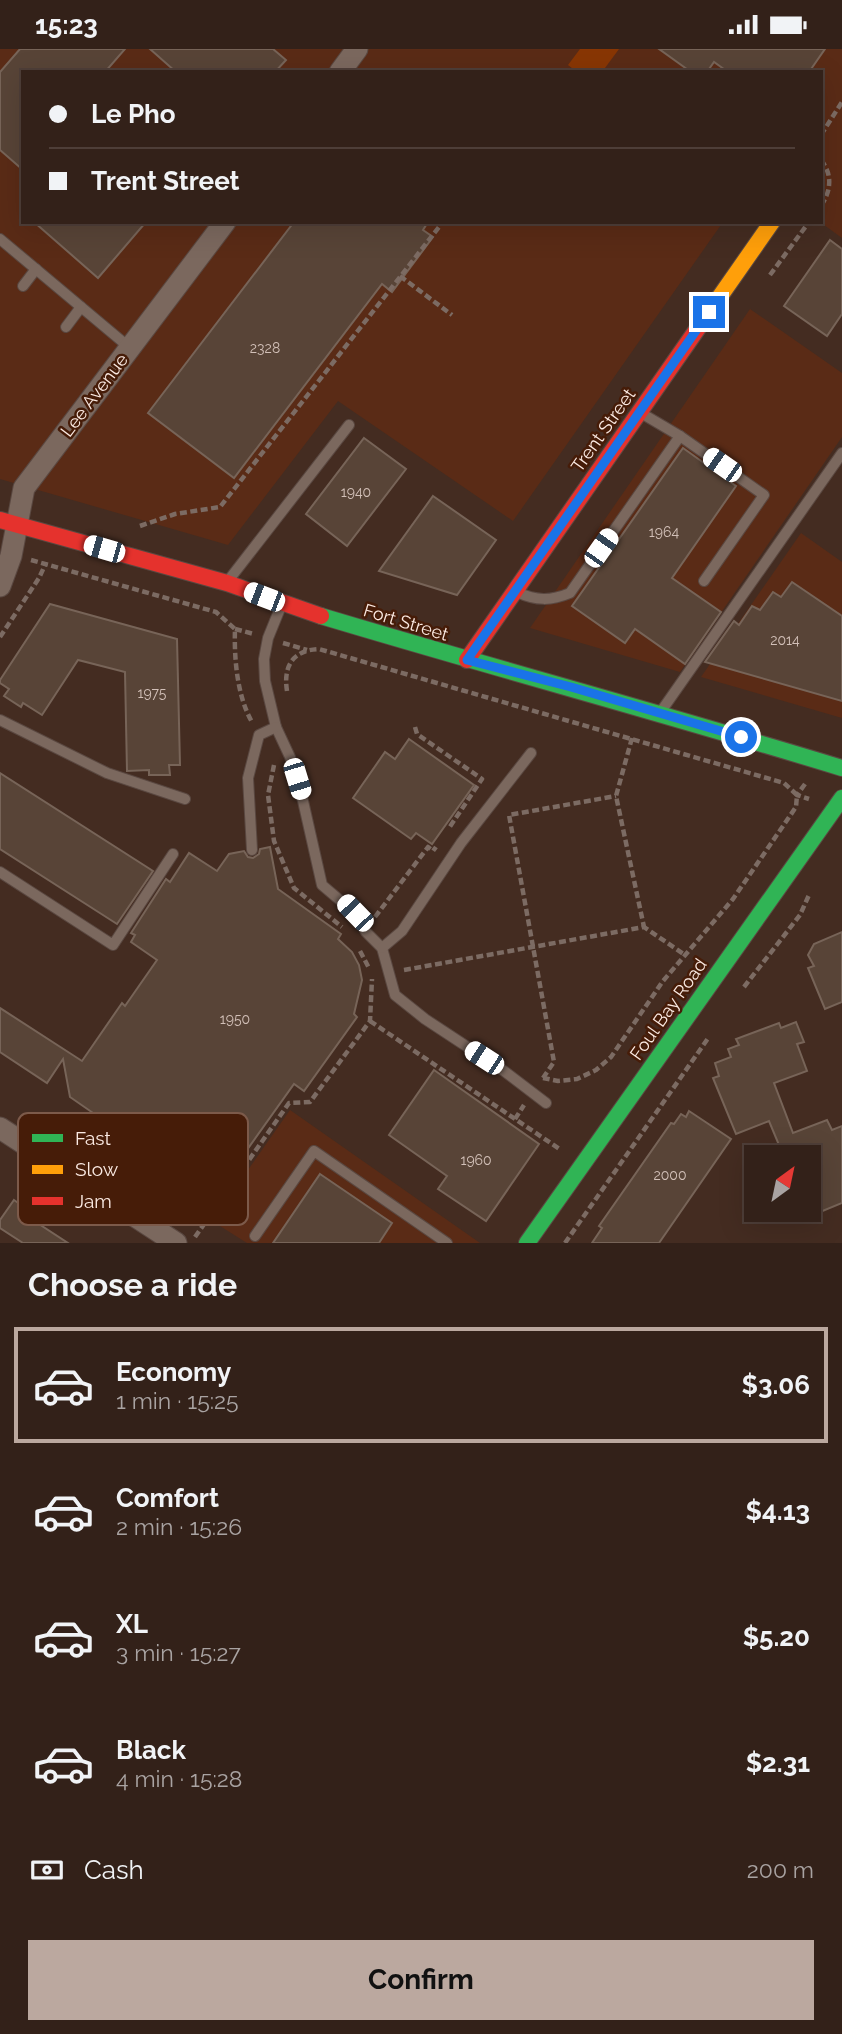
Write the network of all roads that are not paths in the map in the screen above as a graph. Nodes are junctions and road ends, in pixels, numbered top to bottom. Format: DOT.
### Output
graph roads {
  1 [pos="357,49"];
  2 [pos="341,70"];
  3 [pos="223,224"];
  4 [pos="771,224"];
  5 [pos="0,239"];
  6 [pos="36,269"];
  7 [pos="23,286"];
  8 [pos="81,307"];
  9 [pos="66,327"];
  10 [pos="130,348"];
  11 [pos="639,412"];
  12 [pos="349,425"];
  13 [pos="680,436"];
  14 [pos="842,453"];
  15 [pos="8,522"];
  16 [pos="704,581"];
  17 [pos="227,583"];
  18 [pos="0,586"];
  19 [pos="514,591"];
  20 [pos="282,604"];
  21 [pos="467,660"];
  22 [pos="661,713"];
  23 [pos="0,720"];
  24 [pos="276,727"];
  25 [pos="531,753"];
  26 [pos="842,768"];
  27 [pos="842,798"];
  28 [pos="185,799"];
  29 [pos="252,850"];
  30 [pos="173,854"];
  31 [pos="0,872"];
  32 [pos="382,948"];
  33 [pos="547,1103"];
  34 [pos="0,1128"];
  35 [pos="18,1140"];
  36 [pos="145,1225"];
  37 [pos="255,1236"];
  38 [pos="165,1240"];
  39 [pos="447,1243"];
  40 [pos="527,1243"];
  1 -- 2 [label="street"];
  3 -- 10 [label="street, Lee Avenue"];
  4 -- 11 [label="main road, Trent Street"];
  5 -- 6 [label="lane"];
  6 -- 7 [label="lane"];
  6 -- 8 [label="lane"];
  8 -- 9 [label="lane"];
  8 -- 10 [label="lane"];
  10 -- 15 [label="street, Lee Avenue"];
  11 -- 13 [label="lane"];
  11 -- 19 [label="main road, Trent Street"];
  12 -- 17 [label="lane"];
  13 -- 16 [label="lane"];
  13 -- 19 [label="lane"];
  14 -- 22 [label="lane"];
  15 -- 17 [label="main road, Fort Street"];
  15 -- 18 [label="street, Lee Avenue"];
  17 -- 20 [label="main road, Fort Street"];
  19 -- 21 [label="main road, Trent Street"];
  20 -- 21 [label="main road, Fort Street"];
  20 -- 24 [label="lane"];
  21 -- 22 [label="main road, Fort Street"];
  22 -- 26 [label="main road, Fort Street"];
  23 -- 28 [label="lane"];
  24 -- 29 [label="lane"];
  24 -- 32 [label="lane"];
  25 -- 32 [label="lane"];
  27 -- 40 [label="main road, Foul Bay Road"];
  30 -- 31 [label="lane"];
  32 -- 33 [label="lane"];
  34 -- 35 [label="street"];
  36 -- 38 [label="street"];
  37 -- 39 [label="lane"];
}
